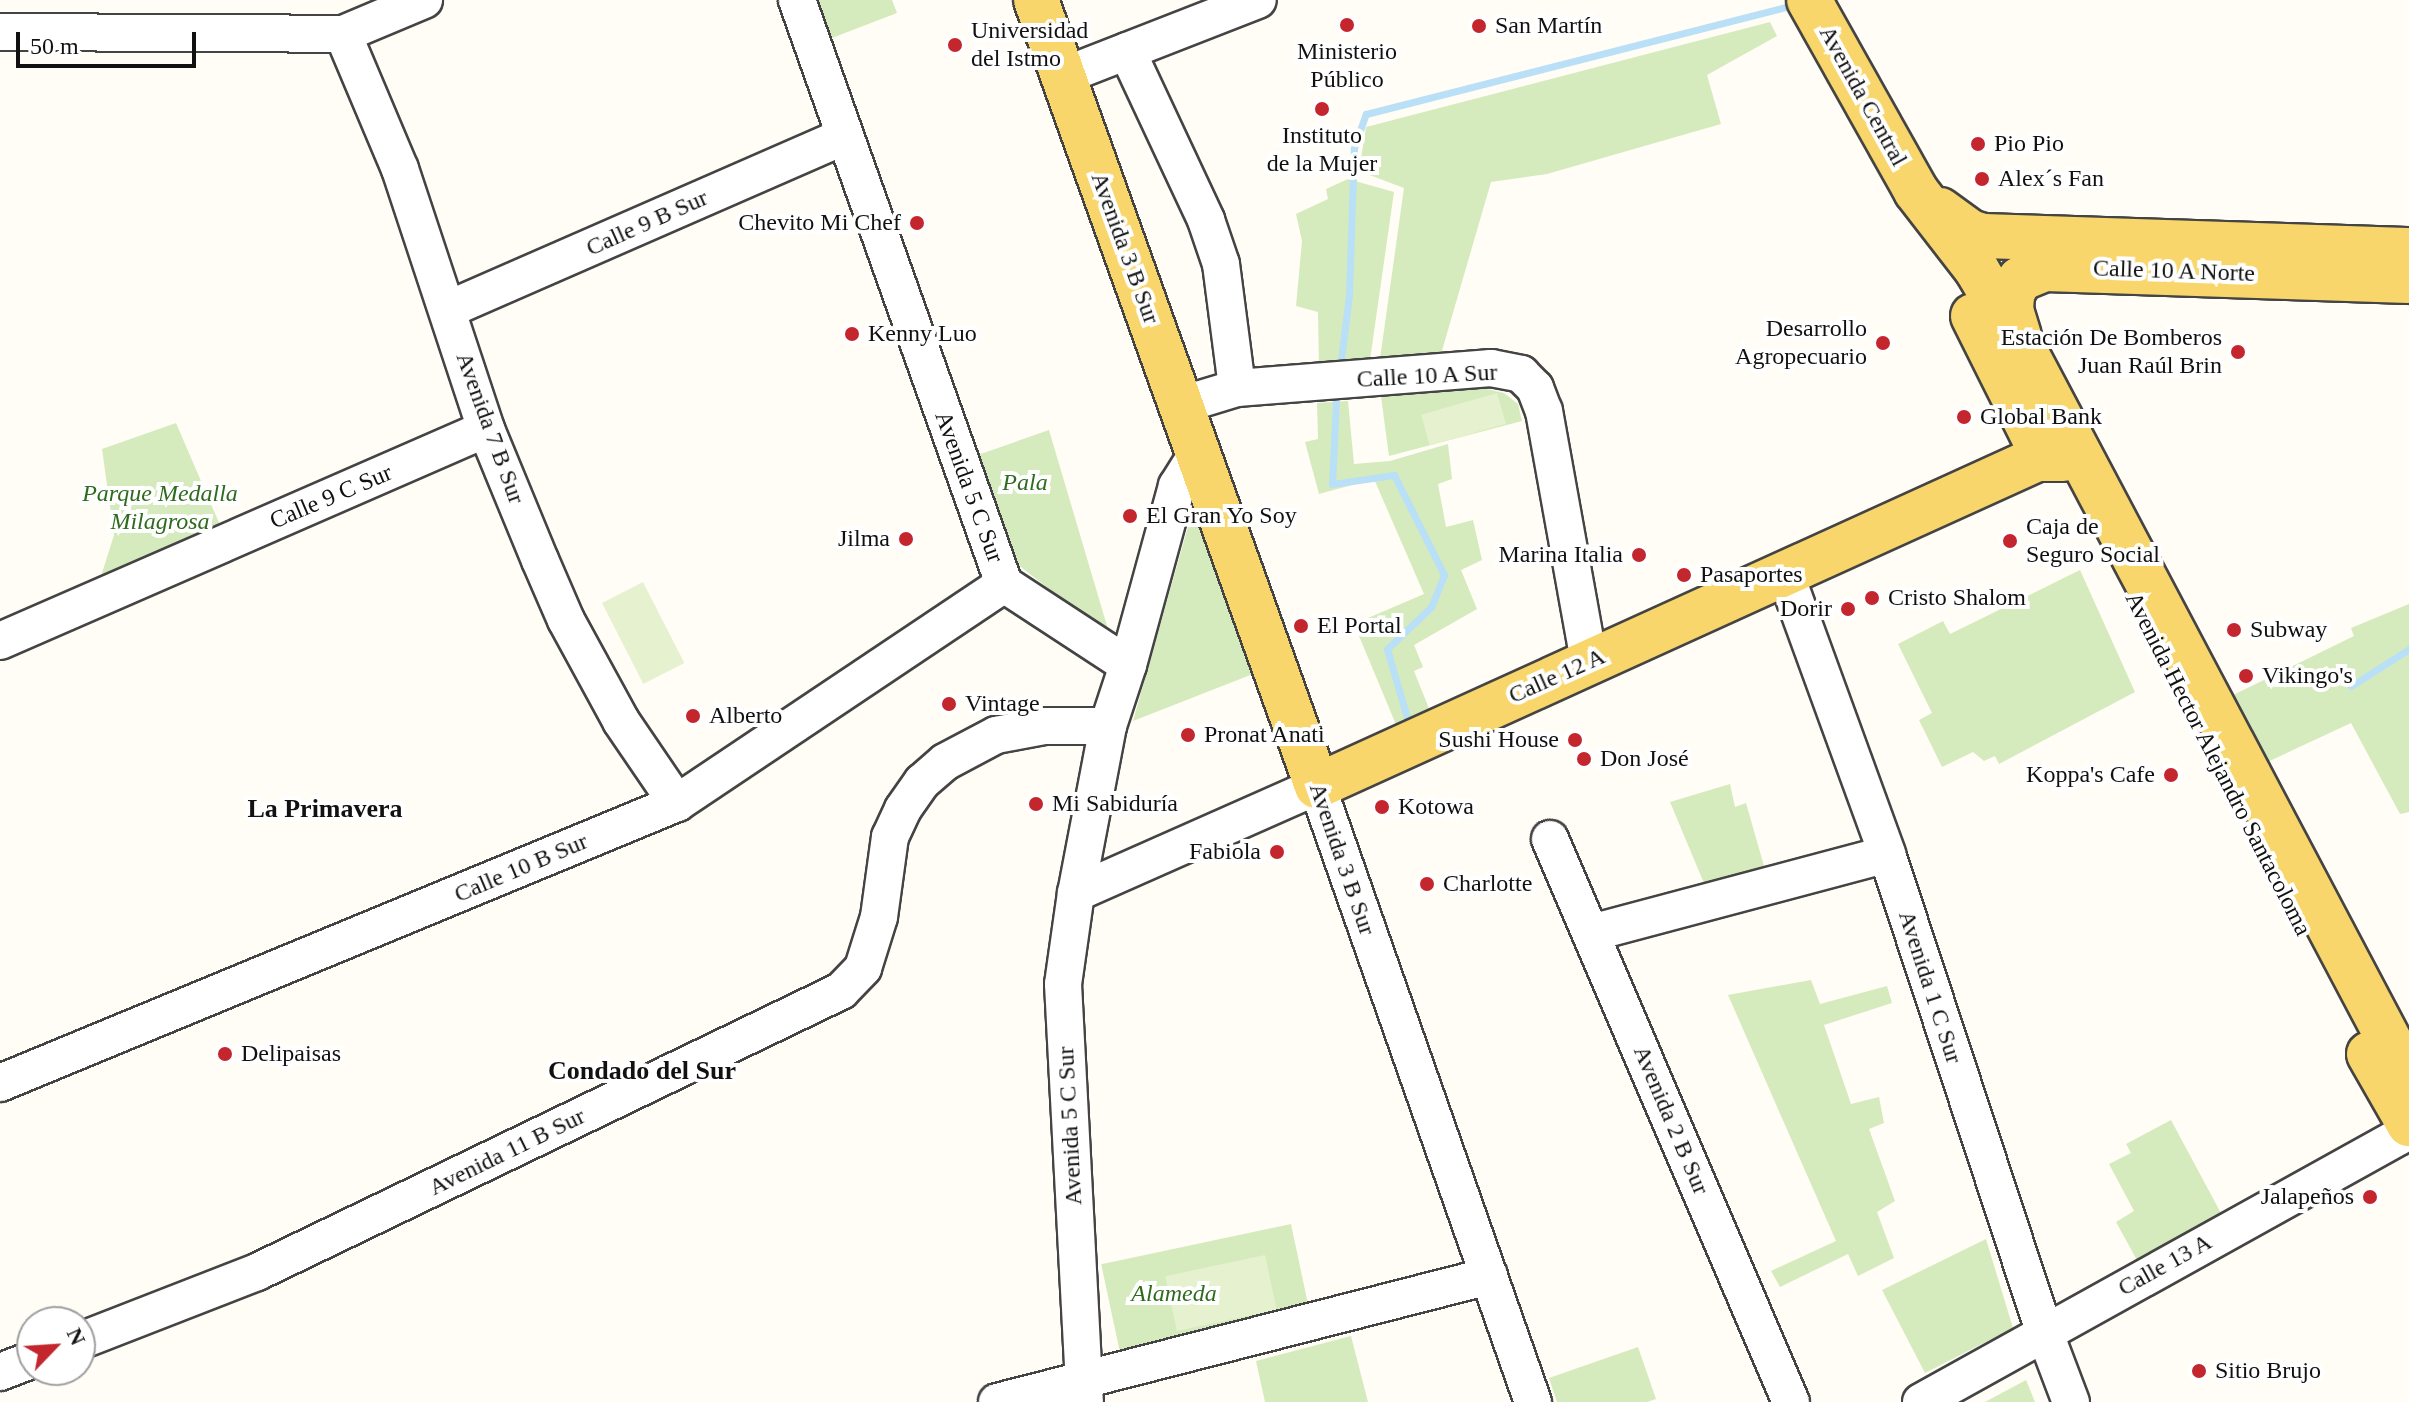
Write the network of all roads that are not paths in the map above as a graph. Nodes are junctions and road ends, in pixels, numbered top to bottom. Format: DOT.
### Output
graph roads {
  1 [pos="424,0"];
  2 [pos="797,0"];
  3 [pos="1036,0"];
  4 [pos="1258,0"];
  5 [pos="1809,0"];
  6 [pos="0,32"];
  7 [pos="343,34"];
  8 [pos="1127,51"];
  9 [pos="1063,76"];
  10 [pos="845,136"];
  11 [pos="1916,191"];
  12 [pos="2025,235"];
  13 [pos="2409,250"];
  14 [pos="2319,262"];
  15 [pos="1977,270"];
  16 [pos="2409,281"];
  17 [pos="449,309"];
  18 [pos="2026,353"];
  19 [pos="1237,388"];
  20 [pos="1181,405"];
  21 [pos="486,429"];
  22 [pos="1198,453"];
  23 [pos="2050,459"];
  24 [pos="1785,573"];
  25 [pos="1004,584"];
  26 [pos="0,641"];
  27 [pos="1589,662"];
  28 [pos="1128,665"];
  29 [pos="1108,726"];
  30 [pos="1299,738"];
  31 [pos="1358,767"];
  32 [pos="1317,786"];
  33 [pos="677,803"];
  34 [pos="1550,839"];
  35 [pos="1887,854"];
  36 [pos="1076,893"];
  37 [pos="1591,933"];
  38 [pos="2401,1073"];
  39 [pos="0,1083"];
  40 [pos="2409,1124"];
  41 [pos="2409,1131"];
  42 [pos="1489,1276"];
  43 [pos="2044,1331"];
  44 [pos="96,1335"];
  45 [pos="1084,1391"];
  46 [pos="997,1402"];
  47 [pos="1533,1402"];
  48 [pos="1791,1402"];
  49 [pos="1921,1402"];
  50 [pos="2071,1402"];
  1 -- 7 [label="street"];
  2 -- 10 [label="street, Avenida 5 C Sur"];
  3 -- 9 [label="main road, Avenida 3 B Sur"];
  4 -- 8 [label="street"];
  5 -- 11 [label="main road, Avenida Central"];
  6 -- 7 [label="street"];
  7 -- 17 [label="street, Avenida 7 B Sur"];
  8 -- 9 [label="street"];
  8 -- 19 [label="street"];
  9 -- 20 [label="main road, Avenida 3 B Sur"];
  10 -- 17 [label="street, Calle 9 B Sur"];
  10 -- 25 [label="street, Avenida 5 C Sur"];
  11 -- 12 [label="main road, Calle 10 A Norte"];
  11 -- 15 [label="main road, Avenida Hector Alejandro Santacoloma"];
  11 -- 23 [label="main road"];
  12 -- 14 [label="main road, Calle 10 A Norte"];
  12 -- 15 [label="main road"];
  13 -- 14 [label="main road, Calle 10 A Norte"];
  14 -- 16 [label="main road, Calle 10 A Norte"];
  14 -- 18 [label="main road, Calle 10 A Norte"];
  15 -- 18 [label="main road, Avenida Hector Alejandro Santacoloma"];
  15 -- 23 [label="main road, Avenida Hector Alejandro Santacoloma"];
  17 -- 21 [label="street, Avenida 7 B Sur"];
  18 -- 38 [label="main road, Avenida Hector Alejandro Santacoloma"];
  19 -- 20 [label="street, Calle 10 A Sur"];
  19 -- 27 [label="street, Calle 10 A Sur"];
  20 -- 22 [label="main road, Avenida 3 B Sur"];
  21 -- 26 [label="street, Calle 9 C Sur"];
  21 -- 33 [label="street, Avenida 7 B Sur"];
  22 -- 28 [label="street"];
  22 -- 30 [label="main road, Avenida 3 B Sur"];
  23 -- 24 [label="main road, Calle 12 A"];
  23 -- 38 [label="main road, Avenida Hector Alejandro Santacoloma"];
  24 -- 27 [label="main road, Calle 12 A"];
  24 -- 35 [label="street, Avenida 1 C Sur"];
  25 -- 28 [label="street, Avenida 5 C Sur"];
  25 -- 33 [label="street, Calle 10 B Sur"];
  27 -- 31 [label="main road, Calle 12 A"];
  28 -- 29 [label="street, Avenida 5 C Sur"];
  29 -- 36 [label="street, Avenida 5 C Sur"];
  29 -- 44 [label="street, Avenida 11 B Sur"];
  30 -- 31 [label="main road"];
  30 -- 32 [label="main road, Avenida 3 B Sur"];
  31 -- 32 [label="main road, Calle 12 A"];
  32 -- 36 [label="street, Calle 12 A"];
  32 -- 42 [label="street, Avenida 3 B Sur"];
  33 -- 39 [label="street, Calle 10 B Sur"];
  34 -- 37 [label="street, Avenida 2 B Sur"];
  35 -- 37 [label="street"];
  35 -- 43 [label="street, Avenida 1 C Sur"];
  36 -- 45 [label="street, Avenida 5 C Sur"];
  37 -- 48 [label="street, Avenida 2 B Sur"];
  38 -- 40 [label="main road, Avenida Hector Alejandro Santacoloma"];
  41 -- 43 [label="street, Calle 13 A"];
  42 -- 45 [label="street"];
  42 -- 47 [label="street, Avenida 3 B Sur"];
  43 -- 49 [label="street, Calle 13 A"];
  43 -- 50 [label="street, Avenida 1 C Sur"];
  45 -- 46 [label="street"];
}
